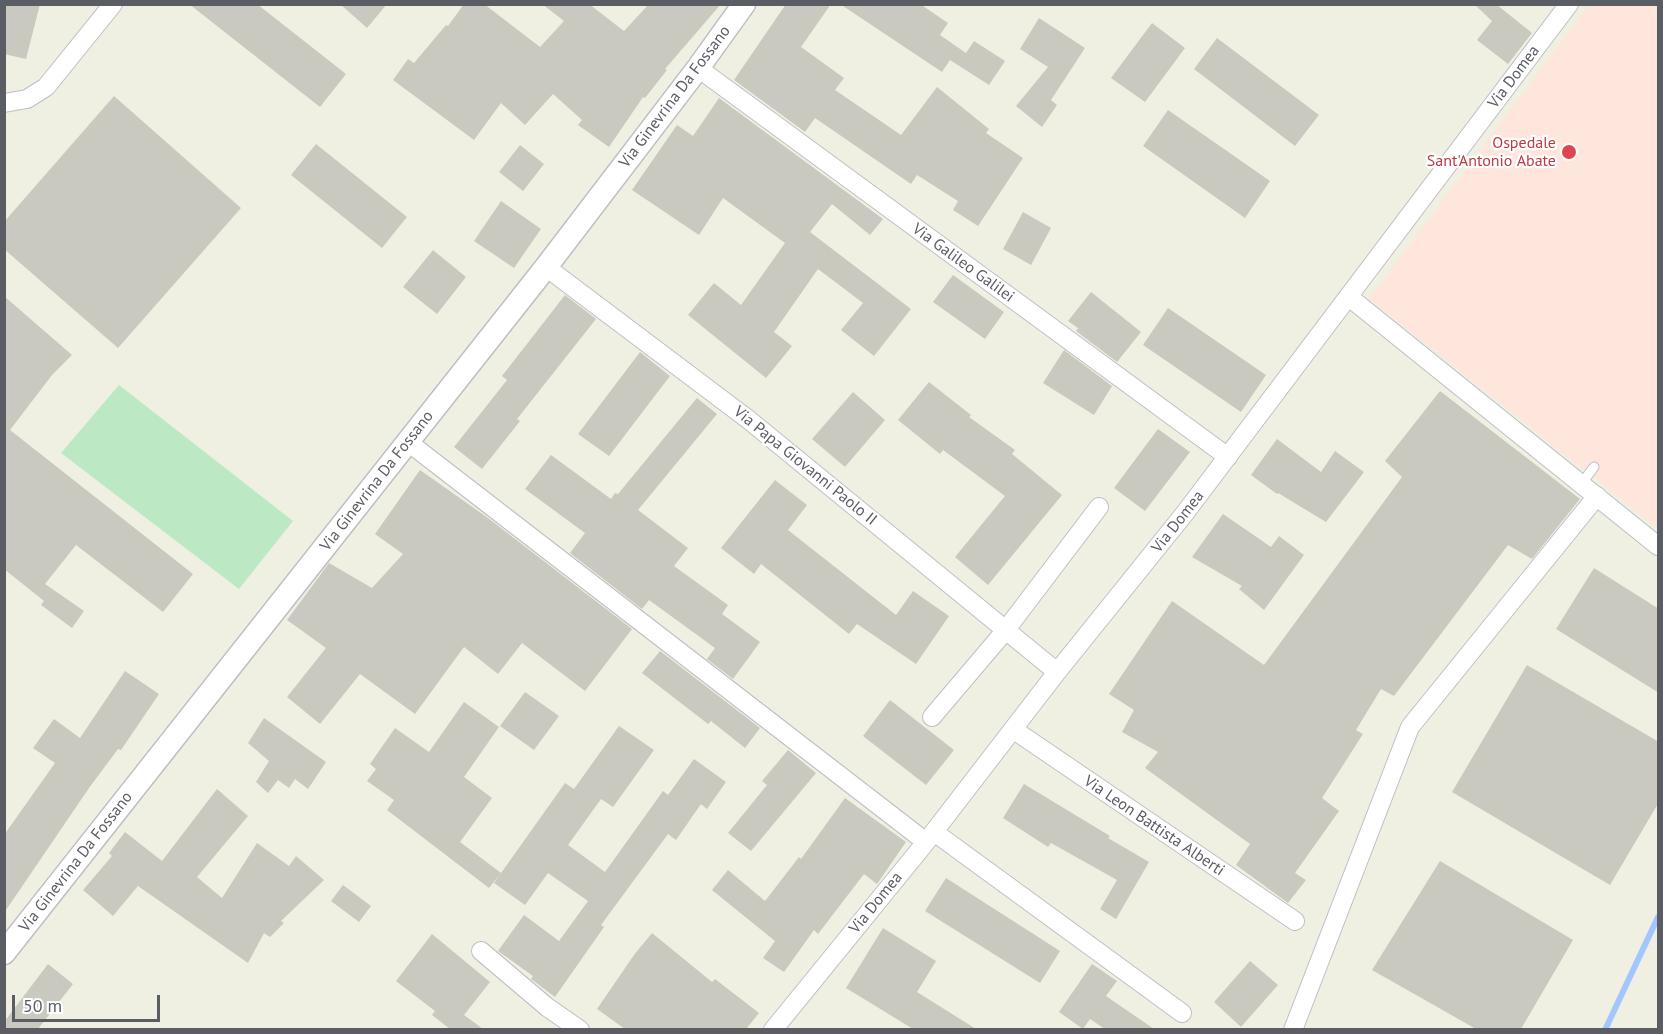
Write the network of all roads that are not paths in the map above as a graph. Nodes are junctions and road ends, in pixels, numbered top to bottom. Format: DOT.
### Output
graph roads {
  1 [pos="113,4"];
  2 [pos="744,4"];
  3 [pos="1569,4"];
  4 [pos="698,68"];
  5 [pos="4,103"];
  6 [pos="546,267"];
  7 [pos="1348,297"];
  8 [pos="408,442"];
  9 [pos="1228,457"];
  10 [pos="1594,468"];
  11 [pos="1582,483"];
  12 [pos="1598,496"];
  13 [pos="1100,507"];
  14 [pos="1659,546"];
  15 [pos="1005,631"];
  16 [pos="1058,672"];
  17 [pos="932,717"];
  18 [pos="1014,730"];
  19 [pos="930,837"];
  20 [pos="1295,921"];
  21 [pos="481,951"];
  22 [pos="4,953"];
  23 [pos="1182,1013"];
  24 [pos="580,1029"];
  25 [pos="773,1029"];
  26 [pos="1293,1029"];
  1 -- 5 [label="street"];
  2 -- 4 [label="street, Via Ginevrina Da Fossano"];
  3 -- 7 [label="street, Via Domea"];
  4 -- 6 [label="street, Via Ginevrina Da Fossano"];
  4 -- 9 [label="street, Via Galileo Galilei"];
  6 -- 8 [label="street, Via Ginevrina Da Fossano"];
  6 -- 15 [label="street, Via Papa Giovanni Paolo II"];
  7 -- 9 [label="street, Via Domea"];
  7 -- 11 [label="street"];
  8 -- 19 [label="street"];
  8 -- 22 [label="street, Via Ginevrina Da Fossano"];
  9 -- 16 [label="street, Via Domea"];
  10 -- 11 [label="lane"];
  11 -- 12 [label="street"];
  12 -- 14 [label="street"];
  12 -- 26 [label="street"];
  13 -- 15 [label="street"];
  15 -- 16 [label="street, Via Papa Giovanni Paolo II"];
  15 -- 17 [label="street"];
  16 -- 18 [label="street, Via Domea"];
  18 -- 19 [label="street, Via Domea"];
  18 -- 20 [label="street, Via Leon Battista Alberti"];
  19 -- 23 [label="street"];
  19 -- 25 [label="street, Via Domea"];
  21 -- 24 [label="street"];
}
